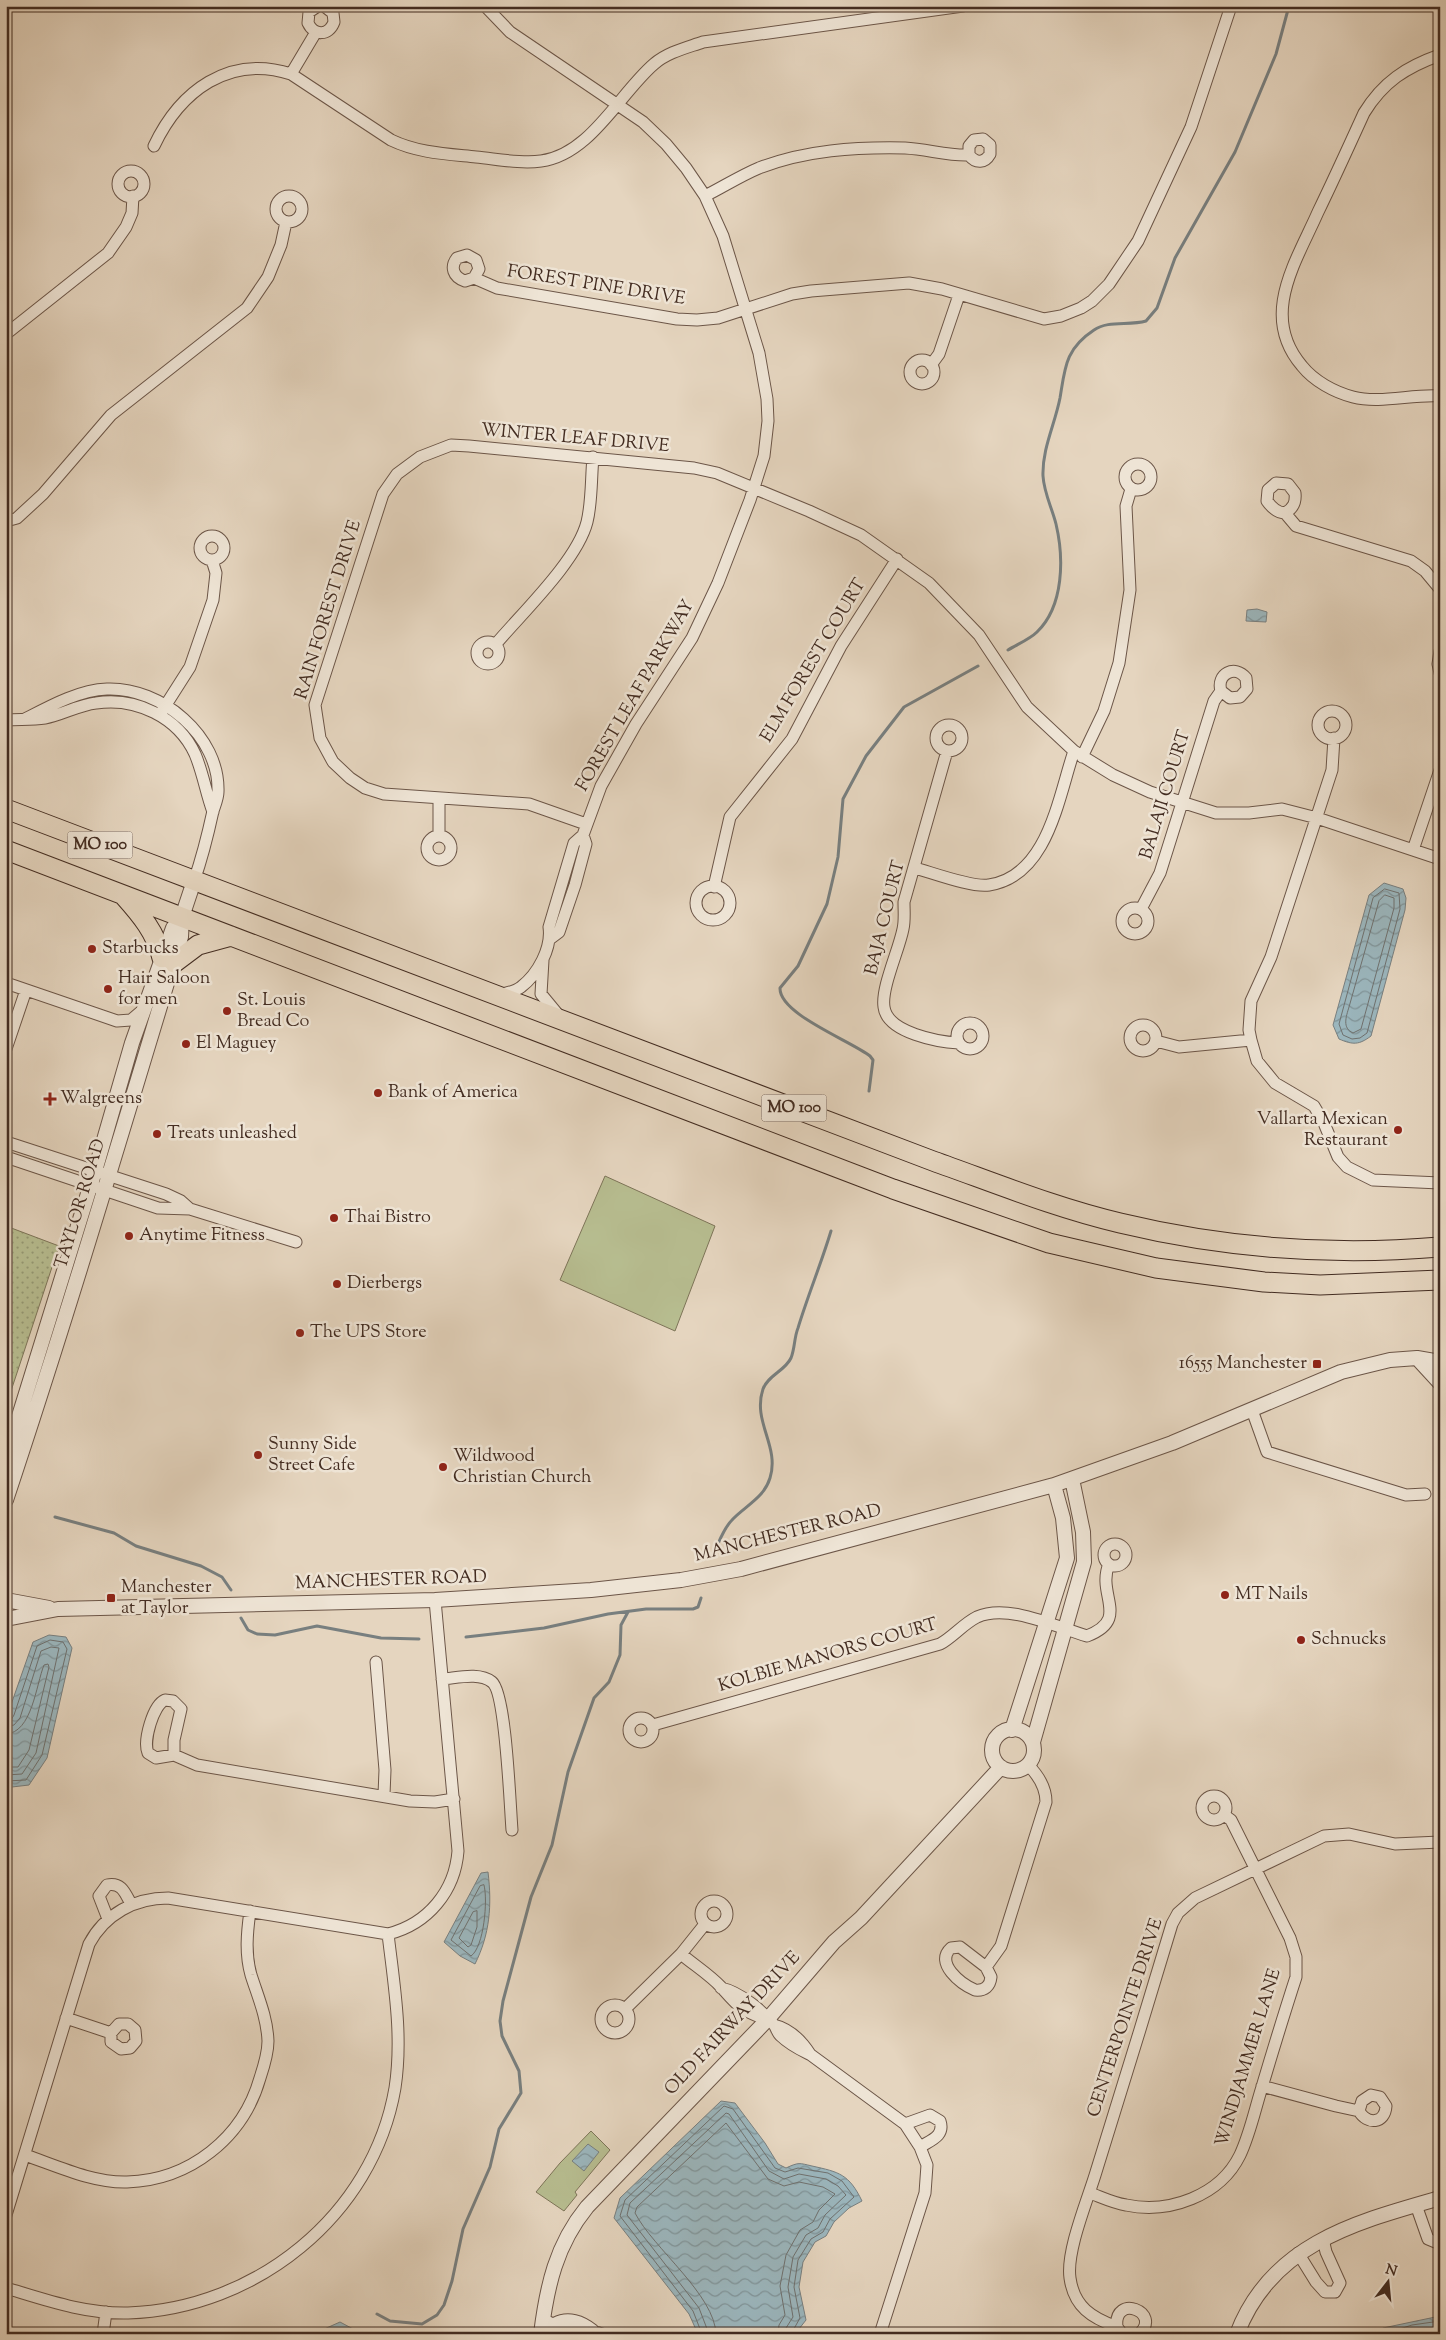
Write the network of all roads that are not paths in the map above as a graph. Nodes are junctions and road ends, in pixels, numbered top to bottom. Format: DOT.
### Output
graph roads {
  1 [pos="318,6"];
  2 [pos="324,6"];
  3 [pos="485,6"];
  4 [pos="963,6"];
  5 [pos="1231,6"];
  6 [pos="924,9"];
  7 [pos="316,32"];
  8 [pos="1440,55"];
  9 [pos="291,74"];
  10 [pos="619,104"];
  11 [pos="154,146"];
  12 [pos="969,155"];
  13 [pos="132,196"];
  14 [pos="705,196"];
  15 [pos="286,222"];
  16 [pos="474,278"];
  17 [pos="959,295"];
  18 [pos="746,309"];
  19 [pos="6,334"];
  20 [pos="931,365"];
  21 [pos="1440,396"];
  22 [pos="593,457"];
  23 [pos="397,474"];
  24 [pos="754,488"];
  25 [pos="1131,489"];
  26 [pos="1285,513"];
  27 [pos="6,521"];
  28 [pos="897,559"];
  29 [pos="212,560"];
  30 [pos="1435,574"];
  31 [pos="1440,589"];
  32 [pos="495,645"];
  33 [pos="1440,651"];
  34 [pos="1440,673"];
  35 [pos="1221,691"];
  36 [pos="162,710"];
  37 [pos="6,720"];
  38 [pos="1334,738"];
  39 [pos="947,751"];
  40 [pos="1078,754"];
  41 [pos="1440,770"];
  42 [pos="439,798"];
  43 [pos="1183,803"];
  44 [pos="6,809"];
  45 [pos="1317,818"];
  46 [pos="584,829"];
  47 [pos="439,836"];
  48 [pos="6,850"];
  49 [pos="1413,850"];
  50 [pos="1440,860"];
  51 [pos="915,868"];
  52 [pos="194,880"];
  53 [pos="714,887"];
  54 [pos="123,895"];
  55 [pos="1141,909"];
  56 [pos="182,917"];
  57 [pos="231,936"];
  58 [pos="543,959"];
  59 [pos="168,960"];
  60 [pos="6,983"];
  61 [pos="26,990"];
  62 [pos="496,995"];
  63 [pos="144,1009"];
  64 [pos="562,1018"];
  65 [pos="117,1021"];
  66 [pos="1251,1040"];
  67 [pos="1156,1041"];
  68 [pos="959,1043"];
  69 [pos="131,1045"];
  70 [pos="6,1049"];
  71 [pos="6,1142"];
  72 [pos="6,1157"];
  73 [pos="95,1171"];
  74 [pos="109,1176"];
  75 [pos="1440,1183"];
  76 [pos="90,1186"];
  77 [pos="104,1191"];
  78 [pos="190,1209"];
  79 [pos="296,1242"];
  80 [pos="1440,1247"];
  81 [pos="1440,1280"];
  82 [pos="1417,1358"];
  83 [pos="1440,1362"];
  84 [pos="1440,1384"];
  85 [pos="1252,1410"];
  86 [pos="6,1458"];
  87 [pos="1072,1478"];
  88 [pos="1054,1485"];
  89 [pos="1425,1494"];
  90 [pos="6,1500"];
  91 [pos="1109,1564"];
  92 [pos="6,1600"];
  93 [pos="436,1600"];
  94 [pos="58,1609"];
  95 [pos="6,1619"];
  96 [pos="1048,1623"];
  97 [pos="1065,1630"];
  98 [pos="376,1662"];
  99 [pos="442,1679"];
  100 [pos="653,1725"];
  101 [pos="1012,1730"];
  102 [pos="1033,1742"];
  103 [pos="174,1755"];
  104 [pos="1028,1765"];
  105 [pos="1001,1767"];
  106 [pos="384,1795"];
  107 [pos="454,1799"];
  108 [pos="1224,1815"];
  109 [pos="512,1830"];
  110 [pos="1440,1842"];
  111 [pos="1256,1870"];
  112 [pos="131,1904"];
  113 [pos="250,1911"];
  114 [pos="108,1919"];
  115 [pos="705,1924"];
  116 [pos="388,1934"];
  117 [pos="681,1954"];
  118 [pos="986,1968"];
  119 [pos="625,2008"];
  120 [pos="66,2018"];
  121 [pos="770,2022"];
  122 [pos="111,2033"];
  123 [pos="1262,2086"];
  124 [pos="1359,2110"];
  125 [pos="905,2124"];
  126 [pos="920,2147"];
  127 [pos="25,2156"];
  128 [pos="1090,2193"];
  129 [pos="1440,2198"];
  130 [pos="1416,2205"];
  131 [pos="6,2215"];
  132 [pos="1323,2239"];
  133 [pos="1440,2244"];
  134 [pos="1298,2253"];
  135 [pos="6,2288"];
  136 [pos="106,2312"];
  137 [pos="546,2325"];
  138 [pos="1119,2330"];
  139 [pos="597,2332"];
  140 [pos="103,2334"];
  141 [pos="880,2334"];
  142 [pos="1140,2334"];
  143 [pos="1237,2334"];
  1 -- 7 [label="street"];
  2 -- 7 [label="street"];
  3 -- 10 [label="street, FOREST LEAF PARKWAY"];
  4 -- 6 [label="street"];
  5 -- 17 [label="street, FOREST PINE DRIVE"];
  6 -- 10 [label="street"];
  7 -- 9 [label="street"];
  8 -- 21 [label="street"];
  9 -- 10 [label="street"];
  9 -- 11 [label="street"];
  10 -- 14 [label="street, FOREST LEAF PARKWAY"];
  12 -- 14 [label="street"];
  13 -- 19 [label="street"];
  14 -- 18 [label="street, FOREST LEAF PARKWAY"];
  15 -- 27 [label="street"];
  16 -- 18 [label="street, FOREST PINE DRIVE"];
  17 -- 18 [label="street, FOREST PINE DRIVE"];
  17 -- 20 [label="street"];
  18 -- 24 [label="street, FOREST LEAF PARKWAY"];
  22 -- 23 [label="street, WINTER LEAF DRIVE"];
  22 -- 24 [label="street, WINTER LEAF DRIVE"];
  22 -- 32 [label="street"];
  23 -- 42 [label="street, RAIN FOREST DRIVE"];
  24 -- 28 [label="street, WINTER LEAF DRIVE"];
  24 -- 46 [label="street, FOREST LEAF PARKWAY"];
  25 -- 40 [label="street"];
  26 -- 30 [label="street"];
  28 -- 40 [label="street, WINTER LEAF DRIVE"];
  28 -- 53 [label="street, ELM FOREST COURT"];
  29 -- 36 [label="street"];
  30 -- 31 [label="street"];
  33 -- 34 [label="street"];
  35 -- 43 [label="street, BALAJI COURT"];
  36 -- 37 [label="street, TAYLOR ROAD"];
  36 -- 52 [label="street, TAYLOR ROAD"];
  38 -- 45 [label="street"];
  39 -- 51 [label="street, BAJA COURT"];
  40 -- 43 [label="street, WINTER LEAF DRIVE"];
  40 -- 51 [label="street"];
  41 -- 49 [label="street"];
  42 -- 46 [label="street, RAIN FOREST DRIVE"];
  42 -- 47 [label="street"];
  43 -- 45 [label="street, WINTER LEAF DRIVE"];
  43 -- 55 [label="street, BALAJI COURT"];
  44 -- 52 [label="highway, MO 100"];
  45 -- 49 [label="street, WINTER LEAF DRIVE"];
  45 -- 66 [label="street"];
  46 -- 58 [label="street, FOREST LEAF PARKWAY"];
  48 -- 54 [label="highway, MO 100"];
  49 -- 50 [label="street, WINTER LEAF DRIVE"];
  51 -- 68 [label="street, BAJA COURT"];
  52 -- 56 [label="street, TAYLOR ROAD"];
  52 -- 62 [label="highway, MO 100"];
  54 -- 56 [label="highway, MO 100"];
  54 -- 59 [label="highway"];
  56 -- 57 [label="highway, MO 100"];
  56 -- 59 [label="street, TAYLOR ROAD"];
  57 -- 59 [label="highway"];
  57 -- 81 [label="highway, MO 100"];
  58 -- 62 [label="street, FOREST LEAF PARKWAY"];
  58 -- 64 [label="street, FOREST LEAF PARKWAY"];
  59 -- 63 [label="street, TAYLOR ROAD"];
  59 -- 74 [label="street, TAYLOR ROAD"];
  60 -- 61 [label="street"];
  61 -- 65 [label="street"];
  61 -- 70 [label="street"];
  62 -- 64 [label="highway, MO 100"];
  63 -- 65 [label="street"];
  63 -- 69 [label="street, TAYLOR ROAD"];
  64 -- 80 [label="highway, MO 100"];
  65 -- 69 [label="street"];
  66 -- 67 [label="street"];
  66 -- 75 [label="street"];
  69 -- 73 [label="street, TAYLOR ROAD"];
  71 -- 73 [label="street"];
  72 -- 76 [label="street"];
  73 -- 74 [label="street"];
  73 -- 76 [label="street, TAYLOR ROAD"];
  74 -- 77 [label="street, TAYLOR ROAD"];
  74 -- 78 [label="street"];
  76 -- 77 [label="street"];
  76 -- 86 [label="street, TAYLOR ROAD"];
  77 -- 78 [label="street"];
  77 -- 90 [label="street, TAYLOR ROAD"];
  78 -- 79 [label="street"];
  82 -- 83 [label="street, MANCHESTER ROAD"];
  82 -- 84 [label="street"];
  82 -- 85 [label="street, MANCHESTER ROAD"];
  85 -- 87 [label="street, MANCHESTER ROAD"];
  85 -- 89 [label="street"];
  87 -- 88 [label="street, MANCHESTER ROAD"];
  87 -- 97 [label="street"];
  88 -- 93 [label="street, MANCHESTER ROAD"];
  88 -- 96 [label="street"];
  91 -- 97 [label="street, KOLBIE MANORS COURT"];
  92 -- 94 [label="street, MANCHESTER ROAD"];
  93 -- 94 [label="street, MANCHESTER ROAD"];
  93 -- 99 [label="street"];
  94 -- 95 [label="street, MANCHESTER ROAD"];
  96 -- 97 [label="street, KOLBIE MANORS COURT"];
  96 -- 100 [label="street, KOLBIE MANORS COURT"];
  96 -- 101 [label="street"];
  97 -- 102 [label="street"];
  98 -- 106 [label="street"];
  99 -- 107 [label="street"];
  99 -- 109 [label="street"];
  101 -- 102 [label="street"];
  101 -- 105 [label="street"];
  102 -- 104 [label="street"];
  103 -- 103 [label="street"];
  103 -- 106 [label="street"];
  104 -- 105 [label="street"];
  104 -- 118 [label="street"];
  105 -- 121 [label="street, OLD FAIRWAY DRIVE"];
  106 -- 107 [label="street"];
  107 -- 116 [label="street"];
  108 -- 111 [label="street, WINDJAMMER LANE"];
  110 -- 111 [label="street, CENTERPOINTE DRIVE"];
  111 -- 123 [label="street, WINDJAMMER LANE"];
  111 -- 128 [label="street, CENTERPOINTE DRIVE"];
  112 -- 113 [label="street"];
  112 -- 114 [label="street"];
  112 -- 114 [label="street"];
  113 -- 116 [label="street"];
  113 -- 127 [label="street"];
  114 -- 120 [label="street"];
  115 -- 117 [label="street"];
  116 -- 136 [label="street"];
  117 -- 119 [label="street"];
  117 -- 121 [label="street"];
  120 -- 122 [label="street"];
  120 -- 127 [label="street"];
  121 -- 125 [label="street"];
  121 -- 137 [label="street, OLD FAIRWAY DRIVE"];
  123 -- 124 [label="street"];
  123 -- 128 [label="street, WINDJAMMER LANE"];
  125 -- 126 [label="street"];
  125 -- 126 [label="street"];
  126 -- 141 [label="street"];
  127 -- 131 [label="street"];
  128 -- 138 [label="street, CENTERPOINTE DRIVE"];
  129 -- 130 [label="street"];
  130 -- 132 [label="street"];
  130 -- 133 [label="street"];
  132 -- 134 [label="street"];
  132 -- 134 [label="street"];
  134 -- 143 [label="street"];
  135 -- 136 [label="street"];
  136 -- 140 [label="street"];
  137 -- 139 [label="street"];
  138 -- 142 [label="street, CENTERPOINTE DRIVE"];
}
